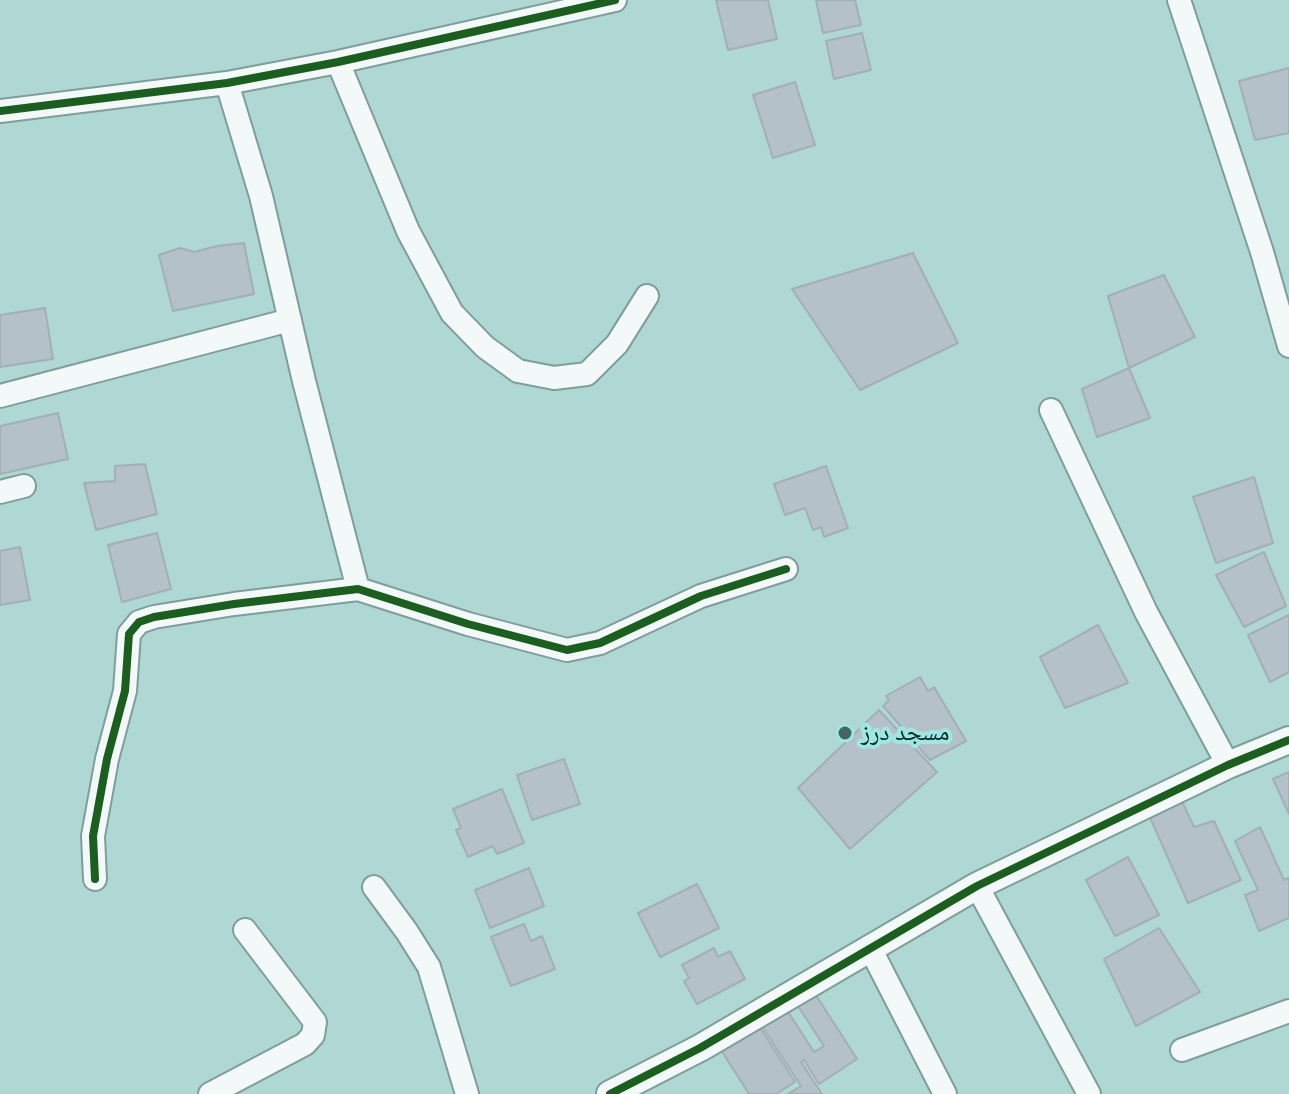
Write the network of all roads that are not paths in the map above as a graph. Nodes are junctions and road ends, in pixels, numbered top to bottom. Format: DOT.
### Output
graph roads {
  1 [pos="615,0"];
  2 [pos="1179,0"];
  3 [pos="338,62"];
  4 [pos="227,83"];
  5 [pos="0,111"];
  6 [pos="647,296"];
  7 [pos="290,320"];
  8 [pos="1289,346"];
  9 [pos="0,396"];
  10 [pos="1051,410"];
  11 [pos="24,486"];
  12 [pos="0,492"];
  13 [pos="786,569"];
  14 [pos="358,589"];
  15 [pos="1289,740"];
  16 [pos="1228,765"];
  17 [pos="95,879"];
  18 [pos="977,886"];
  19 [pos="374,887"];
  20 [pos="245,930"];
  21 [pos="870,948"];
  22 [pos="1289,1011"];
  23 [pos="1182,1050"];
  24 [pos="210,1094"];
  25 [pos="467,1094"];
  26 [pos="610,1094"];
  27 [pos="945,1094"];
  28 [pos="1089,1094"];
  1 -- 3 [label="street"];
  2 -- 8 [label="street"];
  3 -- 4 [label="street"];
  3 -- 6 [label="street"];
  4 -- 5 [label="street"];
  4 -- 7 [label="street"];
  7 -- 9 [label="street"];
  7 -- 14 [label="street"];
  10 -- 16 [label="street"];
  11 -- 12 [label="street"];
  13 -- 14 [label="street"];
  14 -- 17 [label="street"];
  15 -- 16 [label="street"];
  16 -- 18 [label="street"];
  18 -- 21 [label="street"];
  18 -- 28 [label="street"];
  19 -- 25 [label="street"];
  20 -- 24 [label="street"];
  21 -- 26 [label="street"];
  21 -- 27 [label="street"];
  22 -- 23 [label="street"];
}
